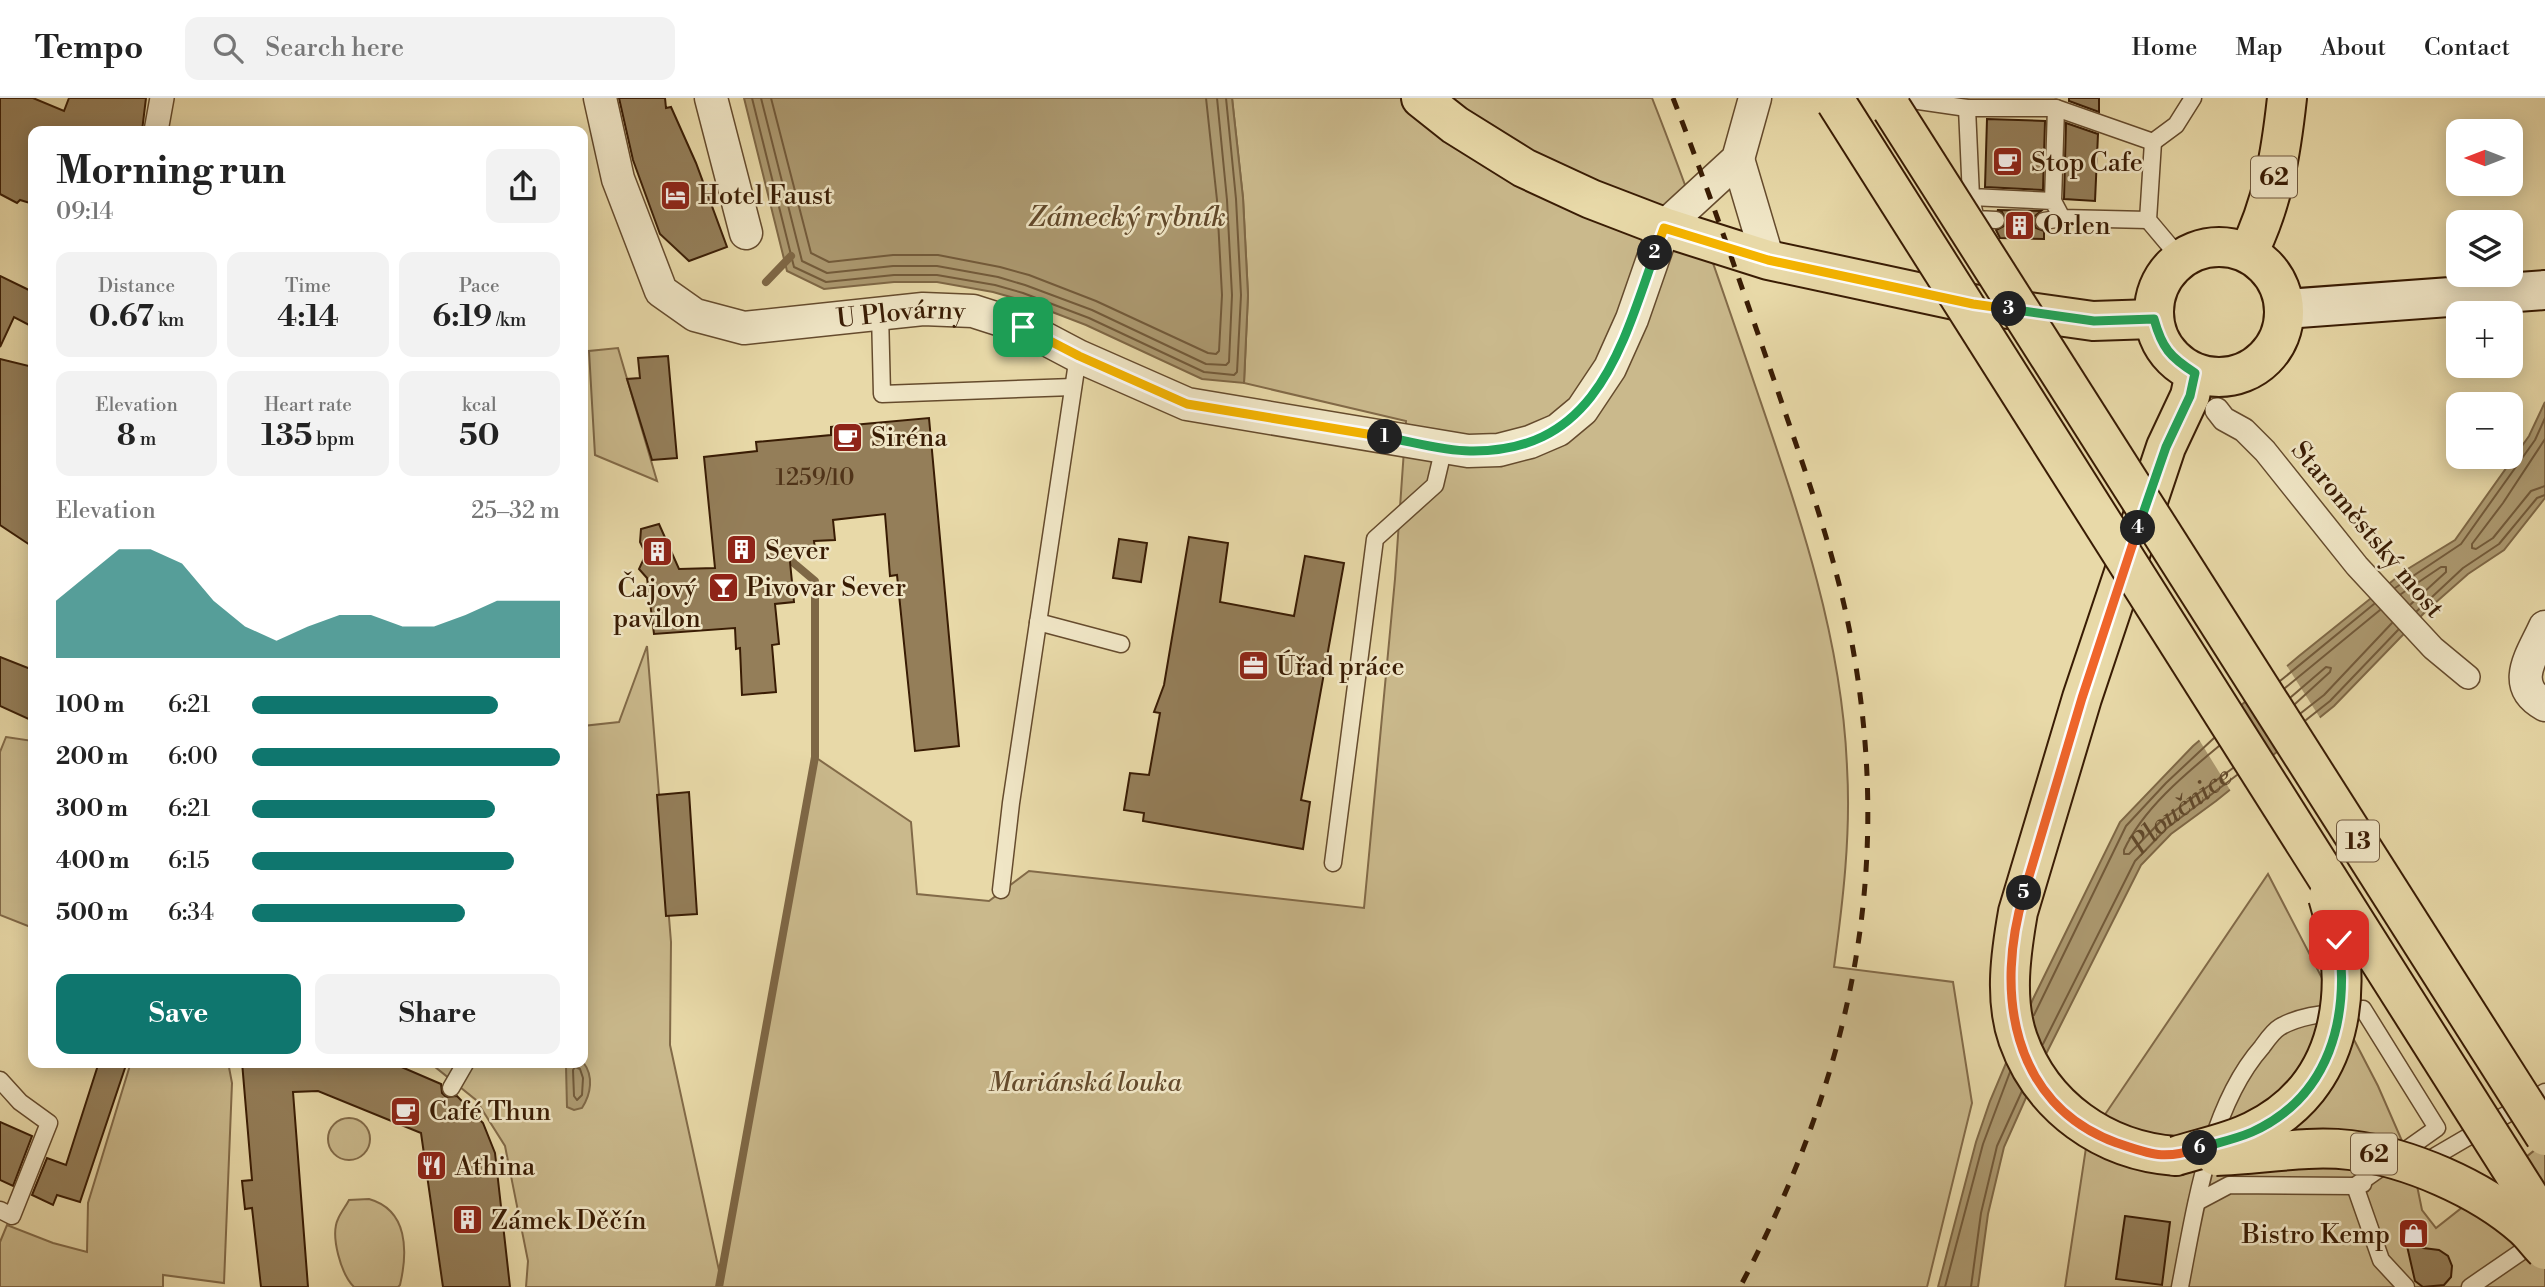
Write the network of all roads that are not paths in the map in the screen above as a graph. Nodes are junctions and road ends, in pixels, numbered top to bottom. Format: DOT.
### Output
graph roads {
  1 [pos="162,98"];
  2 [pos="600,98"];
  3 [pos="710,98"];
  4 [pos="1421,98"];
  5 [pos="1755,98"];
  6 [pos="1834,98"];
  7 [pos="2193,98"];
  8 [pos="2287,98"];
  9 [pos="1891,101"];
  10 [pos="1967,108"];
  11 [pos="2056,108"];
  12 [pos="157,126"];
  13 [pos="2153,142"];
  14 [pos="1738,159"];
  15 [pos="1971,198"];
  16 [pos="2053,201"];
  17 [pos="2062,218"];
  18 [pos="1996,220"];
  19 [pos="2148,220"];
  20 [pos="2044,221"];
  21 [pos="1664,228"];
  22 [pos="746,233"];
  23 [pos="2248,253"];
  24 [pos="2180,258"];
  25 [pos="1768,260"];
  26 [pos="2545,290"];
  27 [pos="2285,309"];
  28 [pos="880,313"];
  29 [pos="2154,319"];
  30 [pos="1079,356"];
  31 [pos="2195,373"];
  32 [pos="1073,387"];
  33 [pos="2221,414"];
  34 [pos="1444,447"];
  35 [pos="1038,622"];
  36 [pos="2545,627"];
  37 [pos="1121,644"];
  38 [pos="2468,677"];
  39 [pos="2545,705"];
  40 [pos="2296,827"];
  41 [pos="1333,863"];
  42 [pos="1001,890"];
  43 [pos="463,1068"];
  44 [pos="0,1080"];
  45 [pos="451,1088"];
  46 [pos="2545,1092"];
  47 [pos="2545,1136"];
  48 [pos="2176,1156"];
  49 [pos="2355,1186"];
  50 [pos="2197,1202"];
  51 [pos="0,1210"];
  52 [pos="2545,1222"];
  53 [pos="2545,1236"];
  54 [pos="2545,1251"];
  55 [pos="2180,1287"];
  56 [pos="2406,1287"];
  57 [pos="2470,1287"];
  1 -- 12 [label="street"];
  2 -- 28 [label="street, U Plovárny"];
  3 -- 22 [label="street"];
  4 -- 21 [label="main road"];
  5 -- 14 [label="street"];
  6 -- 40 [label="main road, 13, bridge"];
  7 -- 13 [label="lane"];
  8 -- 23 [label="main road, 62"];
  9 -- 10 [label="lane"];
  9 -- 47 [label="main road, 13, bridge"];
  10 -- 11 [label="lane"];
  10 -- 15 [label="lane"];
  11 -- 13 [label="lane"];
  11 -- 16 [label="lane"];
  13 -- 19 [label="lane"];
  14 -- 21 [label="street"];
  14 -- 25 [label="street"];
  15 -- 16 [label="lane"];
  15 -- 18 [label="lane"];
  16 -- 17 [label="lane"];
  17 -- 19 [label="lane"];
  17 -- 20 [label="lane"];
  19 -- 24 [label="lane"];
  21 -- 25 [label="main road"];
  21 -- 34 [label="street, U Plovárny"];
  23 -- 24 [label="main road"];
  23 -- 27 [label="main road"];
  24 -- 29 [label="main road"];
  25 -- 29 [label="main road"];
  26 -- 27 [label="main road"];
  27 -- 31 [label="main road"];
  28 -- 30 [label="street, U Plovárny"];
  28 -- 32 [label="lane"];
  29 -- 31 [label="main road"];
  30 -- 32 [label="lane"];
  30 -- 34 [label="street, U Plovárny"];
  31 -- 48 [label="main road, 62"];
  32 -- 35 [label="lane"];
  33 -- 38 [label="street, Staroměstský most"];
  34 -- 41 [label="lane"];
  35 -- 37 [label="lane"];
  35 -- 42 [label="lane"];
  36 -- 39 [label="street"];
  40 -- 48 [label="main road, bridge"];
  40 -- 52 [label="main road, 13, bridge"];
  43 -- 45 [label="lane"];
  44 -- 51 [label="lane"];
  46 -- 49 [label="lane"];
  48 -- 54 [label="main road, 62, bridge"];
  49 -- 50 [label="lane"];
  49 -- 50 [label="lane"];
  49 -- 56 [label="lane"];
  50 -- 55 [label="lane"];
  53 -- 57 [label="lane"];
}
